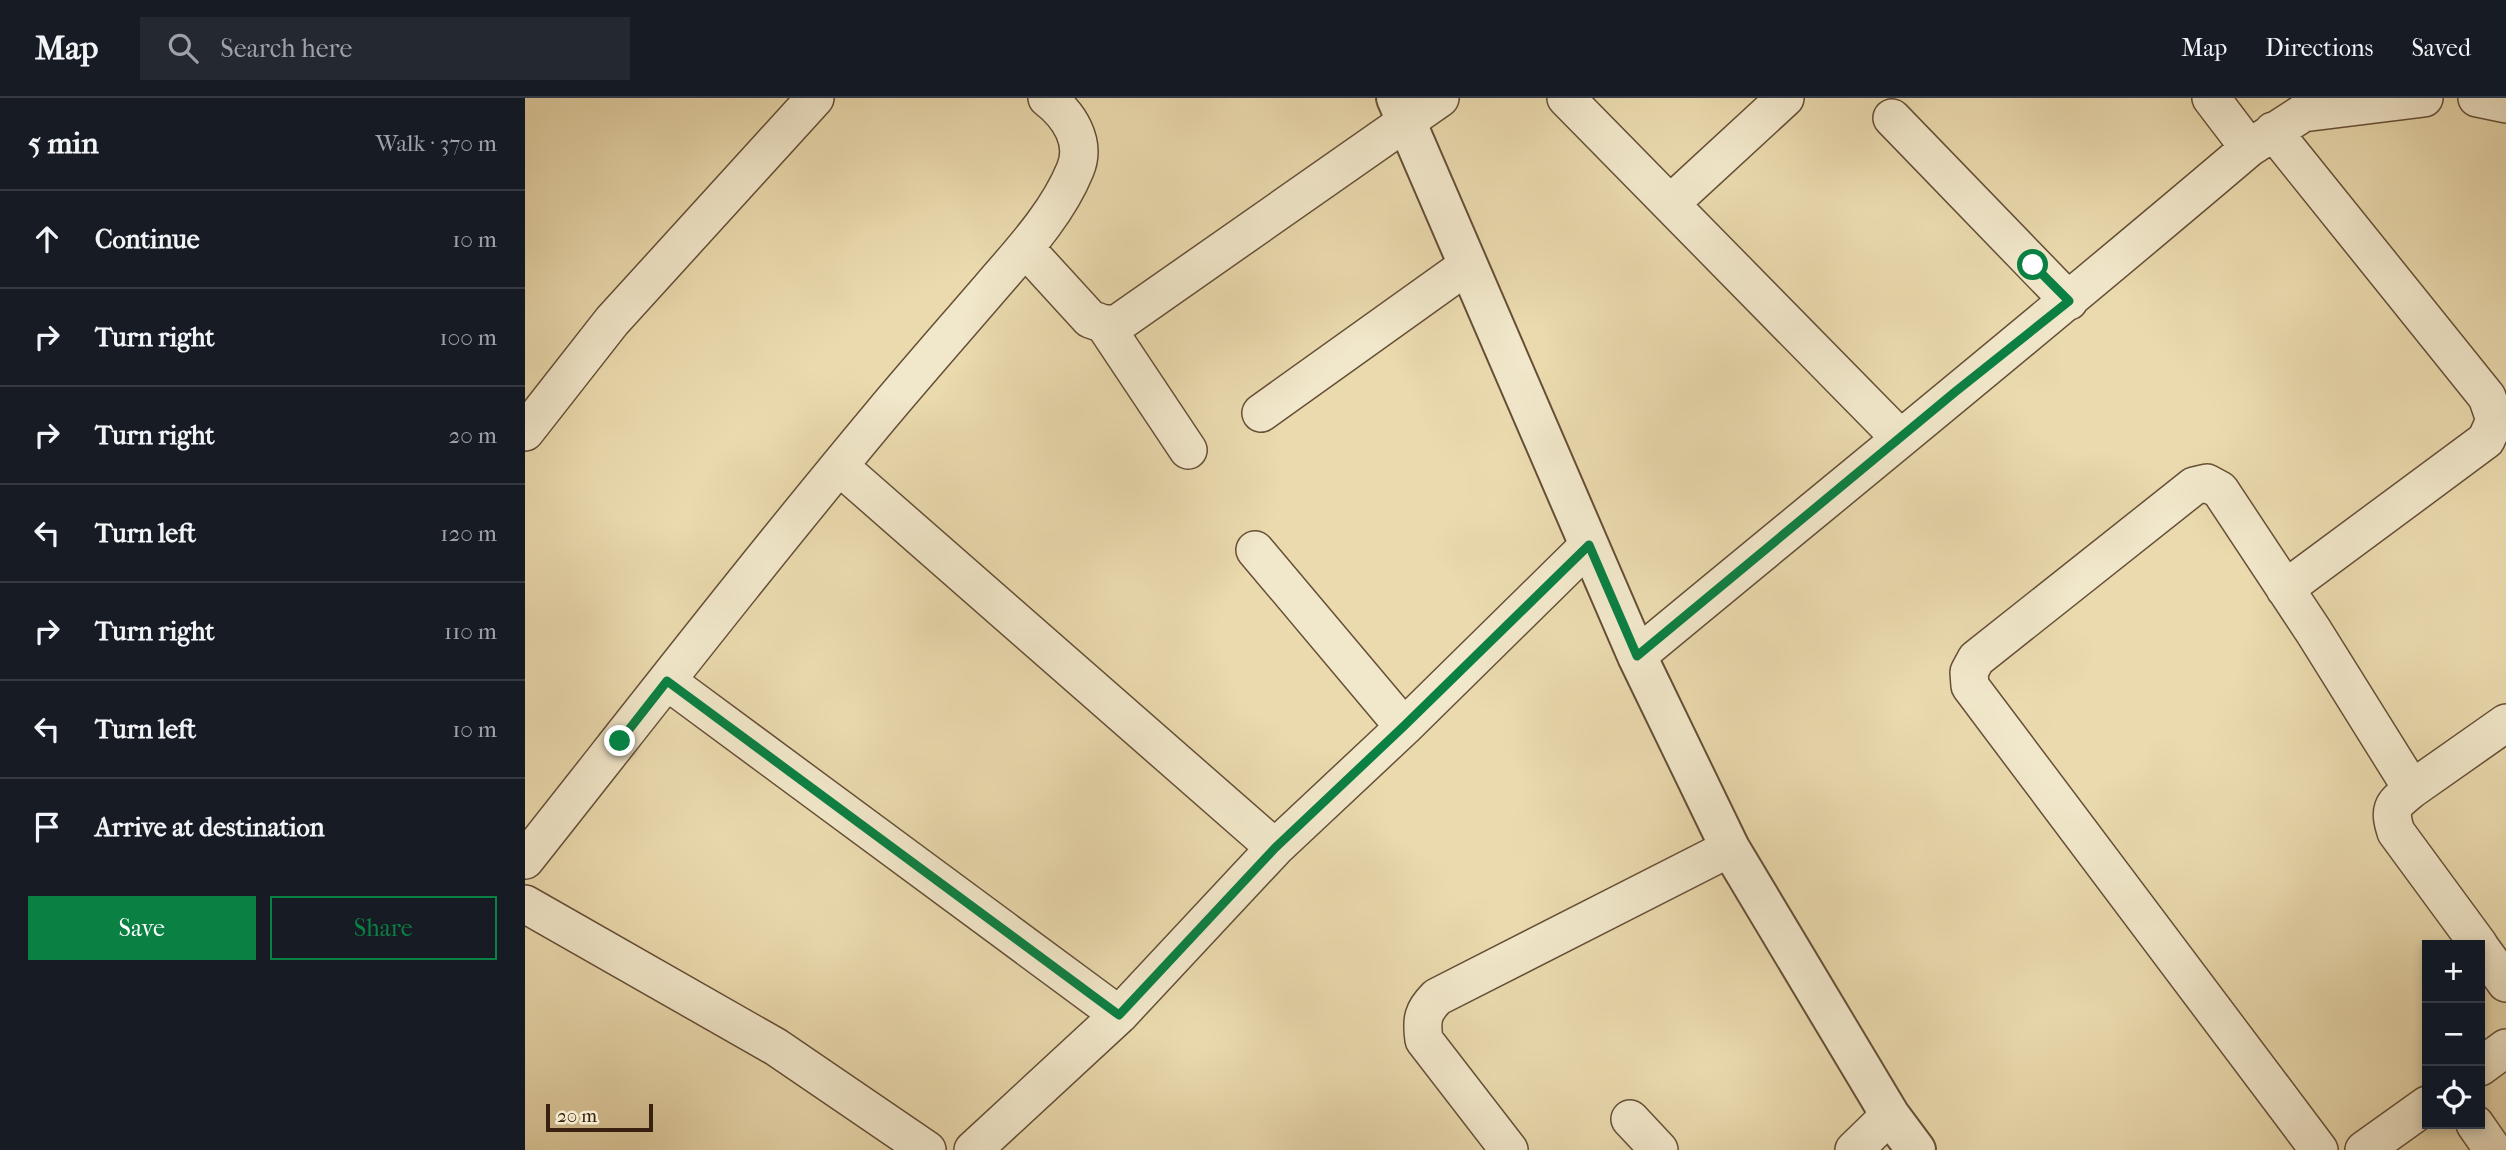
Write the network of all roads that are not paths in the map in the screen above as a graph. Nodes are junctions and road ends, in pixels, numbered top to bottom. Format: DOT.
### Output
graph roads {
  1 [pos="815,98"];
  2 [pos="1047,98"];
  3 [pos="1440,98"];
  4 [pos="1566,98"];
  5 [pos="1784,98"];
  6 [pos="2211,98"];
  7 [pos="2424,98"];
  8 [pos="2477,98"];
  9 [pos="2506,104"];
  10 [pos="1401,110"];
  11 [pos="1892,118"];
  12 [pos="2261,139"];
  13 [pos="1670,204"];
  14 [pos="1025,247"];
  15 [pos="1468,265"];
  16 [pos="2069,301"];
  17 [pos="1104,324"];
  18 [pos="1261,413"];
  19 [pos="525,432"];
  20 [pos="1900,438"];
  21 [pos="1188,450"];
  22 [pos="839,466"];
  23 [pos="1589,545"];
  24 [pos="1255,550"];
  25 [pos="2285,589"];
  26 [pos="1637,656"];
  27 [pos="667,681"];
  28 [pos="2506,723"];
  29 [pos="1404,726"];
  30 [pos="2412,789"];
  31 [pos="1275,848"];
  32 [pos="1730,848"];
  33 [pos="525,860"];
  34 [pos="525,904"];
  35 [pos="2475,940"];
  36 [pos="2485,954"];
  37 [pos="2506,983"];
  38 [pos="1119,1015"];
  39 [pos="2506,1048"];
  40 [pos="2481,1066"];
  41 [pos="2422,1109"];
  42 [pos="1891,1115"];
  43 [pos="1630,1119"];
  44 [pos="2478,1129"];
  45 [pos="927,1150"];
  46 [pos="972,1150"];
  47 [pos="1509,1150"];
  48 [pos="1658,1150"];
  49 [pos="1854,1150"];
  50 [pos="1916,1150"];
  51 [pos="2319,1150"];
  52 [pos="2364,1150"];
  53 [pos="2493,1150"];
  1 -- 19 [label="street"];
  2 -- 14 [label="street"];
  3 -- 10 [label="street"];
  4 -- 13 [label="street"];
  5 -- 13 [label="street"];
  6 -- 12 [label="street"];
  7 -- 12 [label="street"];
  8 -- 9 [label="street"];
  10 -- 15 [label="street"];
  10 -- 17 [label="street"];
  11 -- 16 [label="street"];
  12 -- 16 [label="street"];
  12 -- 25 [label="street"];
  13 -- 20 [label="street"];
  14 -- 17 [label="street"];
  14 -- 22 [label="street"];
  15 -- 18 [label="street"];
  15 -- 23 [label="street"];
  16 -- 20 [label="street"];
  17 -- 21 [label="street"];
  20 -- 26 [label="street"];
  22 -- 27 [label="street"];
  22 -- 31 [label="street"];
  23 -- 26 [label="street"];
  23 -- 29 [label="street"];
  24 -- 29 [label="street"];
  25 -- 30 [label="street"];
  25 -- 51 [label="street"];
  26 -- 32 [label="street"];
  27 -- 33 [label="street"];
  27 -- 38 [label="street"];
  28 -- 30 [label="street"];
  29 -- 31 [label="street"];
  30 -- 35 [label="street"];
  31 -- 38 [label="street"];
  32 -- 42 [label="street"];
  32 -- 47 [label="street"];
  34 -- 45 [label="street"];
  36 -- 37 [label="street"];
  38 -- 46 [label="street"];
  39 -- 40 [label="street"];
  41 -- 52 [label="street"];
  42 -- 49 [label="street"];
  42 -- 50 [label="street"];
  43 -- 48 [label="street"];
  44 -- 53 [label="street"];
}
